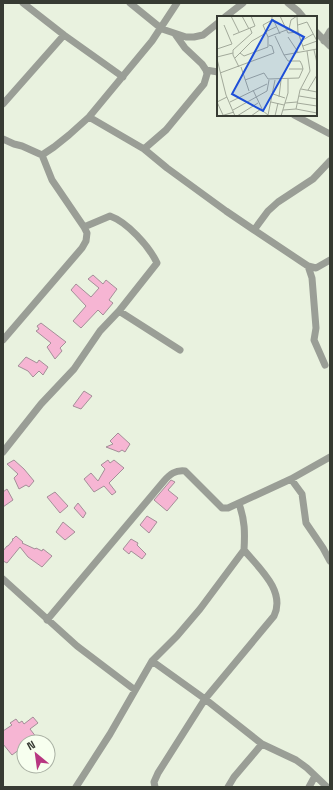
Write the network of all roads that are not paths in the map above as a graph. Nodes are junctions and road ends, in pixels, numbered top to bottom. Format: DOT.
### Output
graph roads {
  1 [pos="23,3"];
  2 [pos="130,3"];
  3 [pos="177,3"];
  4 [pos="243,3"];
  5 [pos="288,3"];
  6 [pos="226,16"];
  7 [pos="303,16"];
  8 [pos="217,23"];
  9 [pos="162,29"];
  10 [pos="330,31"];
  11 [pos="317,33"];
  12 [pos="175,34"];
  13 [pos="64,35"];
  14 [pos="324,41"];
  15 [pos="330,46"];
  16 [pos="206,70"];
  17 [pos="217,72"];
  18 [pos="123,77"];
  19 [pos="3,104"];
  20 [pos="296,116"];
  21 [pos="90,117"];
  22 [pos="330,134"];
  23 [pos="4,141"];
  24 [pos="144,149"];
  25 [pos="42,155"];
  26 [pos="330,161"];
  27 [pos="84,227"];
  28 [pos="254,230"];
  29 [pos="330,260"];
  30 [pos="308,266"];
  31 [pos="119,311"];
  32 [pos="3,340"];
  33 [pos="180,350"];
  34 [pos="325,365"];
  35 [pos="3,452"];
  36 [pos="330,457"];
  37 [pos="292,479"];
  38 [pos="239,504"];
  39 [pos="244,550"];
  40 [pos="330,561"];
  41 [pos="3,579"];
  42 [pos="47,620"];
  43 [pos="152,661"];
  44 [pos="135,690"];
  45 [pos="205,699"];
  46 [pos="262,744"];
  47 [pos="315,776"];
  48 [pos="76,787"];
  49 [pos="155,787"];
  50 [pos="228,787"];
  51 [pos="310,787"];
  52 [pos="327,787"];
  1 -- 13 [label="street"];
  2 -- 9 [label="street"];
  3 -- 9 [label="street"];
  4 -- 6 [label="street"];
  5 -- 7 [label="street"];
  8 -- 12 [label="street"];
  9 -- 12 [label="street"];
  9 -- 18 [label="street"];
  10 -- 14 [label="street"];
  11 -- 14 [label="street"];
  12 -- 16 [label="street"];
  13 -- 18 [label="street"];
  13 -- 19 [label="street"];
  14 -- 15 [label="street"];
  16 -- 17 [label="street"];
  16 -- 24 [label="street"];
  18 -- 21 [label="street"];
  20 -- 22 [label="street"];
  21 -- 24 [label="street"];
  21 -- 25 [label="street"];
  23 -- 25 [label="street"];
  24 -- 28 [label="street"];
  25 -- 27 [label="street"];
  26 -- 28 [label="street"];
  27 -- 31 [label="street"];
  27 -- 32 [label="street"];
  28 -- 30 [label="street"];
  29 -- 30 [label="street"];
  30 -- 34 [label="street"];
  31 -- 33 [label="street"];
  31 -- 35 [label="street"];
  36 -- 37 [label="street"];
  37 -- 38 [label="street"];
  37 -- 40 [label="street"];
  38 -- 39 [label="street"];
  38 -- 42 [label="street"];
  39 -- 43 [label="street"];
  39 -- 45 [label="street"];
  41 -- 42 [label="street"];
  42 -- 44 [label="street"];
  43 -- 44 [label="street"];
  43 -- 45 [label="street"];
  44 -- 48 [label="street"];
  45 -- 46 [label="street"];
  45 -- 49 [label="street"];
  46 -- 47 [label="street"];
  46 -- 50 [label="street"];
  47 -- 51 [label="street"];
  47 -- 52 [label="street"];
}
